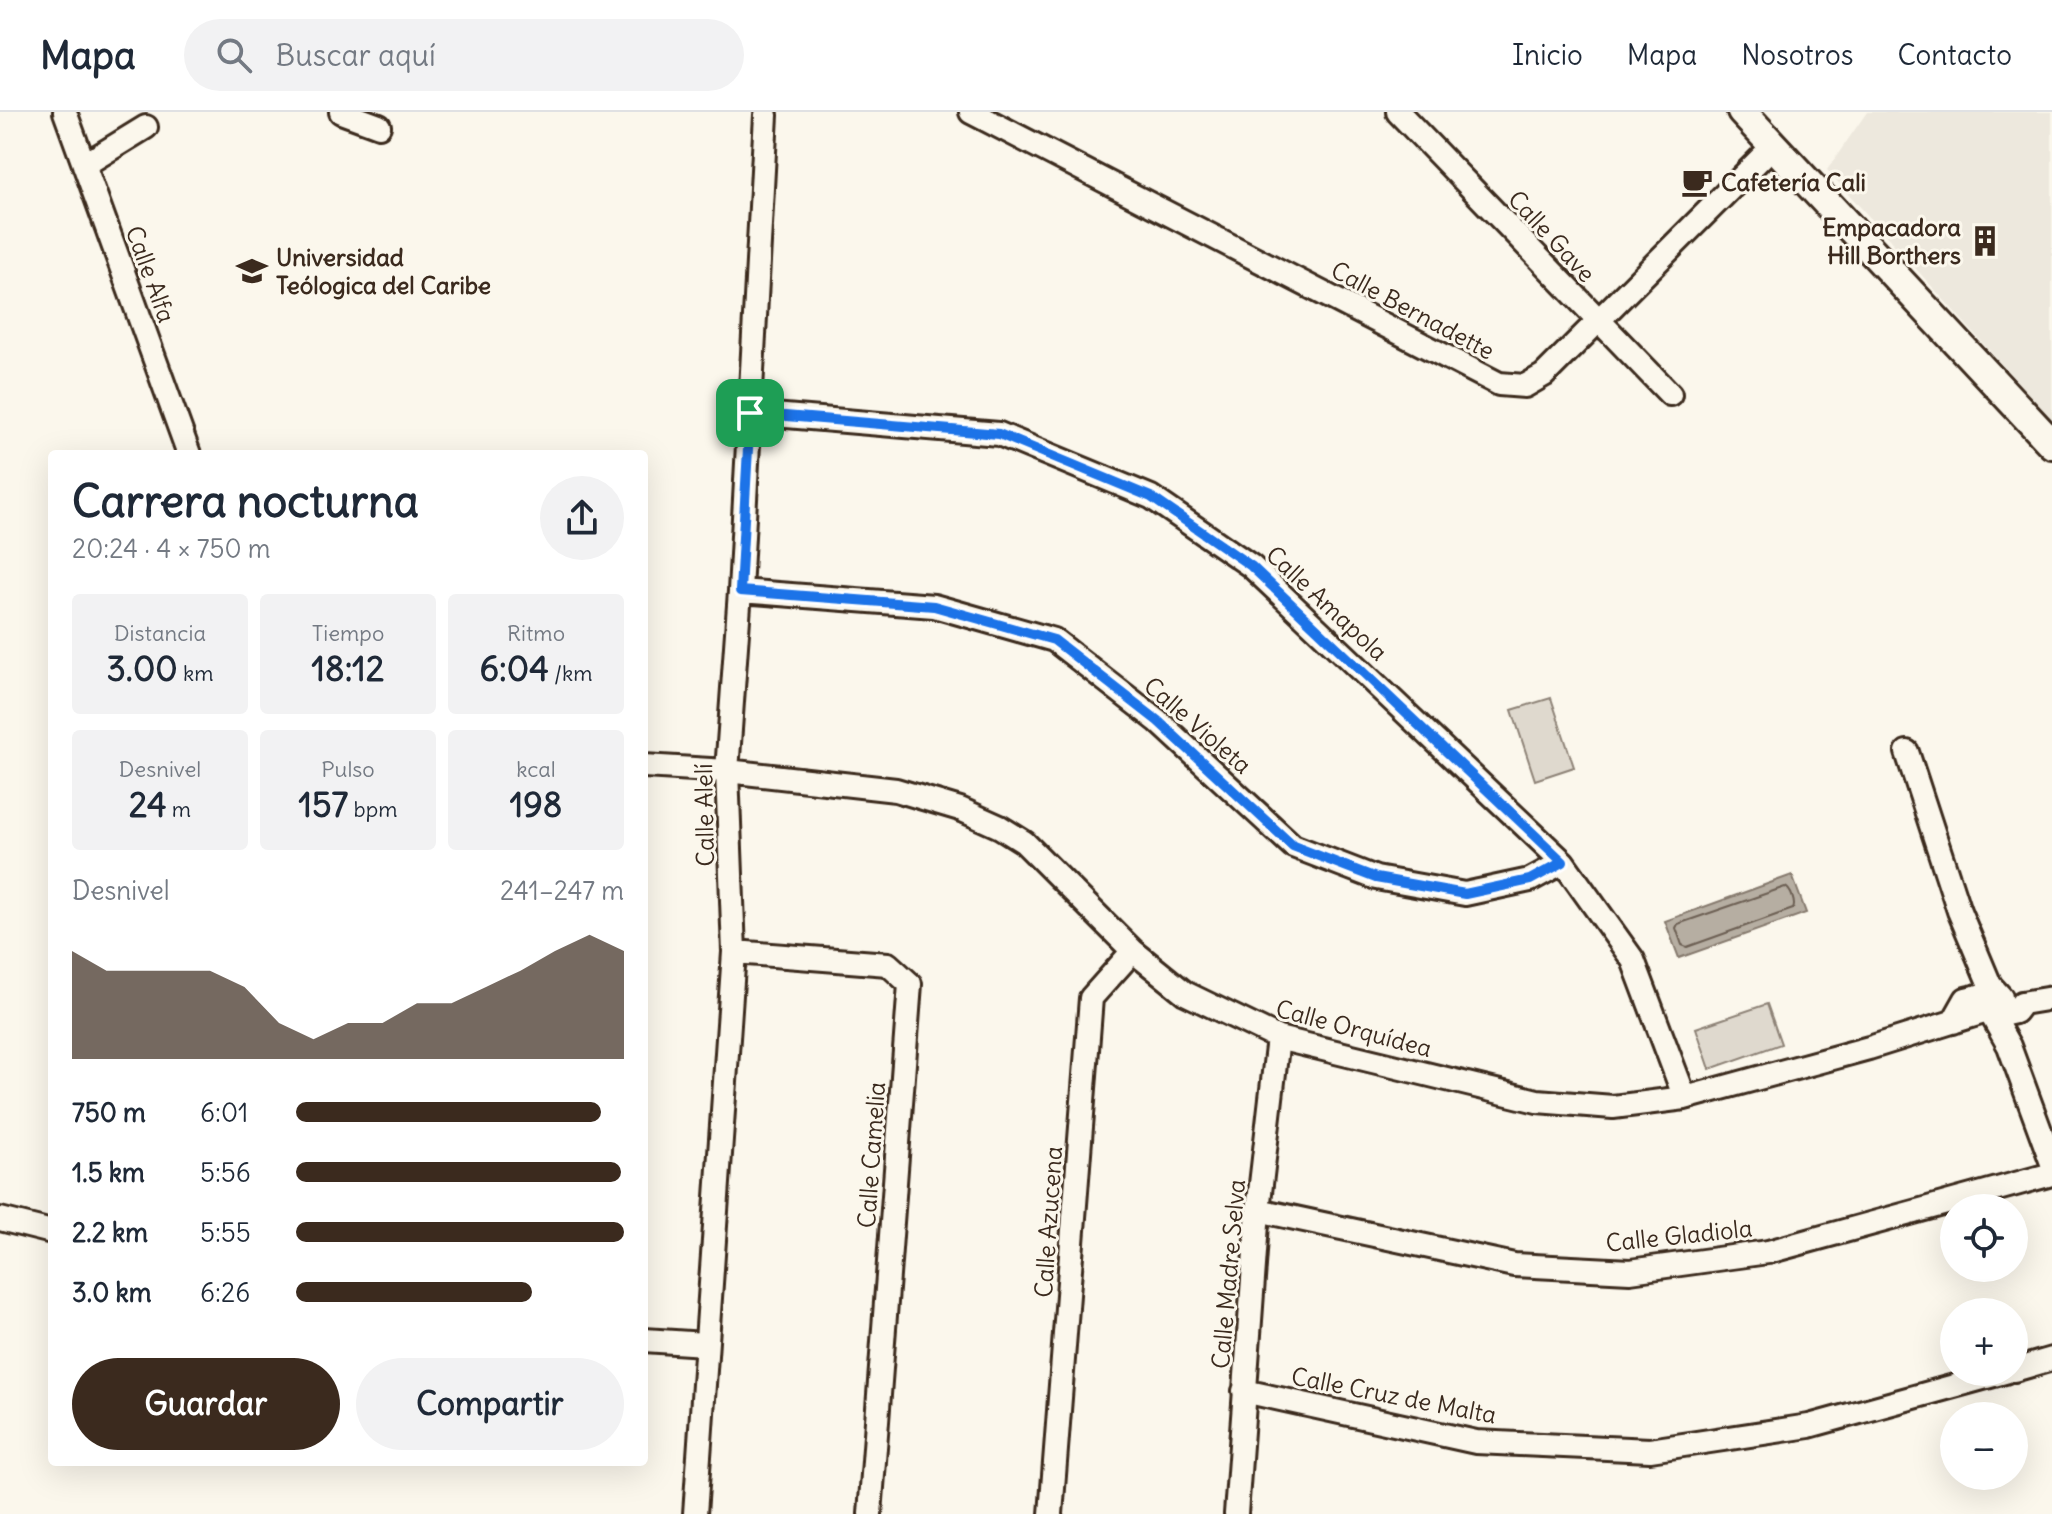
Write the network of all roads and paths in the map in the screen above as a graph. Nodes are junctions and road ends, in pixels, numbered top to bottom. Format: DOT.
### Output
graph roads {
  1 [pos="65,112"];
  2 [pos="341,112"];
  3 [pos="971,112"];
  4 [pos="1398,112"];
  5 [pos="1742,112"];
  6 [pos="766,115"];
  7 [pos="379,126"];
  8 [pos="146,127"];
  9 [pos="1773,146"];
  10 [pos="84,165"];
  11 [pos="1596,320"];
  12 [pos="1670,394"];
  13 [pos="750,413"];
  14 [pos="2052,444"];
  15 [pos="188,450"];
  16 [pos="740,591"];
  17 [pos="1907,752"];
  18 [pos="648,766"];
  19 [pos="727,771"];
  20 [pos="1563,862"];
  21 [pos="1133,951"];
  22 [pos="734,952"];
  23 [pos="2052,998"];
  24 [pos="2001,1005"];
  25 [pos="1278,1038"];
  26 [pos="1685,1098"];
  27 [pos="2052,1163"];
  28 [pos="2052,1174"];
  29 [pos="1258,1210"];
  30 [pos="0,1219"];
  31 [pos="48,1231"];
  32 [pos="648,1340"];
  33 [pos="705,1344"];
  34 [pos="2052,1359"];
  35 [pos="2028,1366"];
  36 [pos="1954,1386"];
  37 [pos="1244,1391"];
  38 [pos="695,1514"];
  39 [pos="870,1514"];
  40 [pos="1051,1514"];
  41 [pos="1236,1514"];
  1 -- 10 [label="street, Calle Alfa"];
  2 -- 7 [label="street"];
  3 -- 11 [label="street, Calle Bernadette"];
  4 -- 11 [label="street, Calle Gave"];
  5 -- 9 [label="street"];
  6 -- 13 [label="street, Calle Alelí"];
  8 -- 10 [label="street"];
  9 -- 11 [label="street, Calle Bernadette"];
  9 -- 14 [label="street"];
  10 -- 15 [label="street, Calle Alfa"];
  11 -- 12 [label="street, Calle Gave"];
  13 -- 16 [label="street, Calle Alelí"];
  13 -- 20 [label="street, Calle Amapola"];
  16 -- 19 [label="street, Calle Alelí"];
  16 -- 20 [label="street, Calle Violeta"];
  17 -- 24 [label="street"];
  18 -- 19 [label="street, Calle Orquídea"];
  19 -- 21 [label="street, Calle Orquídea"];
  19 -- 22 [label="street, Calle Alelí"];
  20 -- 26 [label="street, Calle Amapola"];
  21 -- 25 [label="street, Calle Orquídea"];
  21 -- 40 [label="street, Calle Azucena"];
  22 -- 33 [label="street, Calle Alelí"];
  22 -- 39 [label="street, Calle Camelia"];
  23 -- 24 [label="street"];
  24 -- 26 [label="street, Calle Orquídea"];
  24 -- 27 [label="street"];
  25 -- 26 [label="street, Calle Orquídea"];
  25 -- 29 [label="street, Calle Madre Selva"];
  28 -- 29 [label="street, Calle Gladiola"];
  29 -- 37 [label="street, Calle Madre Selva"];
  30 -- 31 [label="street"];
  32 -- 33 [label="street"];
  33 -- 38 [label="street, Calle Alelí"];
  34 -- 35 [label="street"];
  36 -- 37 [label="street, Calle Cruz de Malta"];
  37 -- 41 [label="street, Calle Madre Selva"];
}
